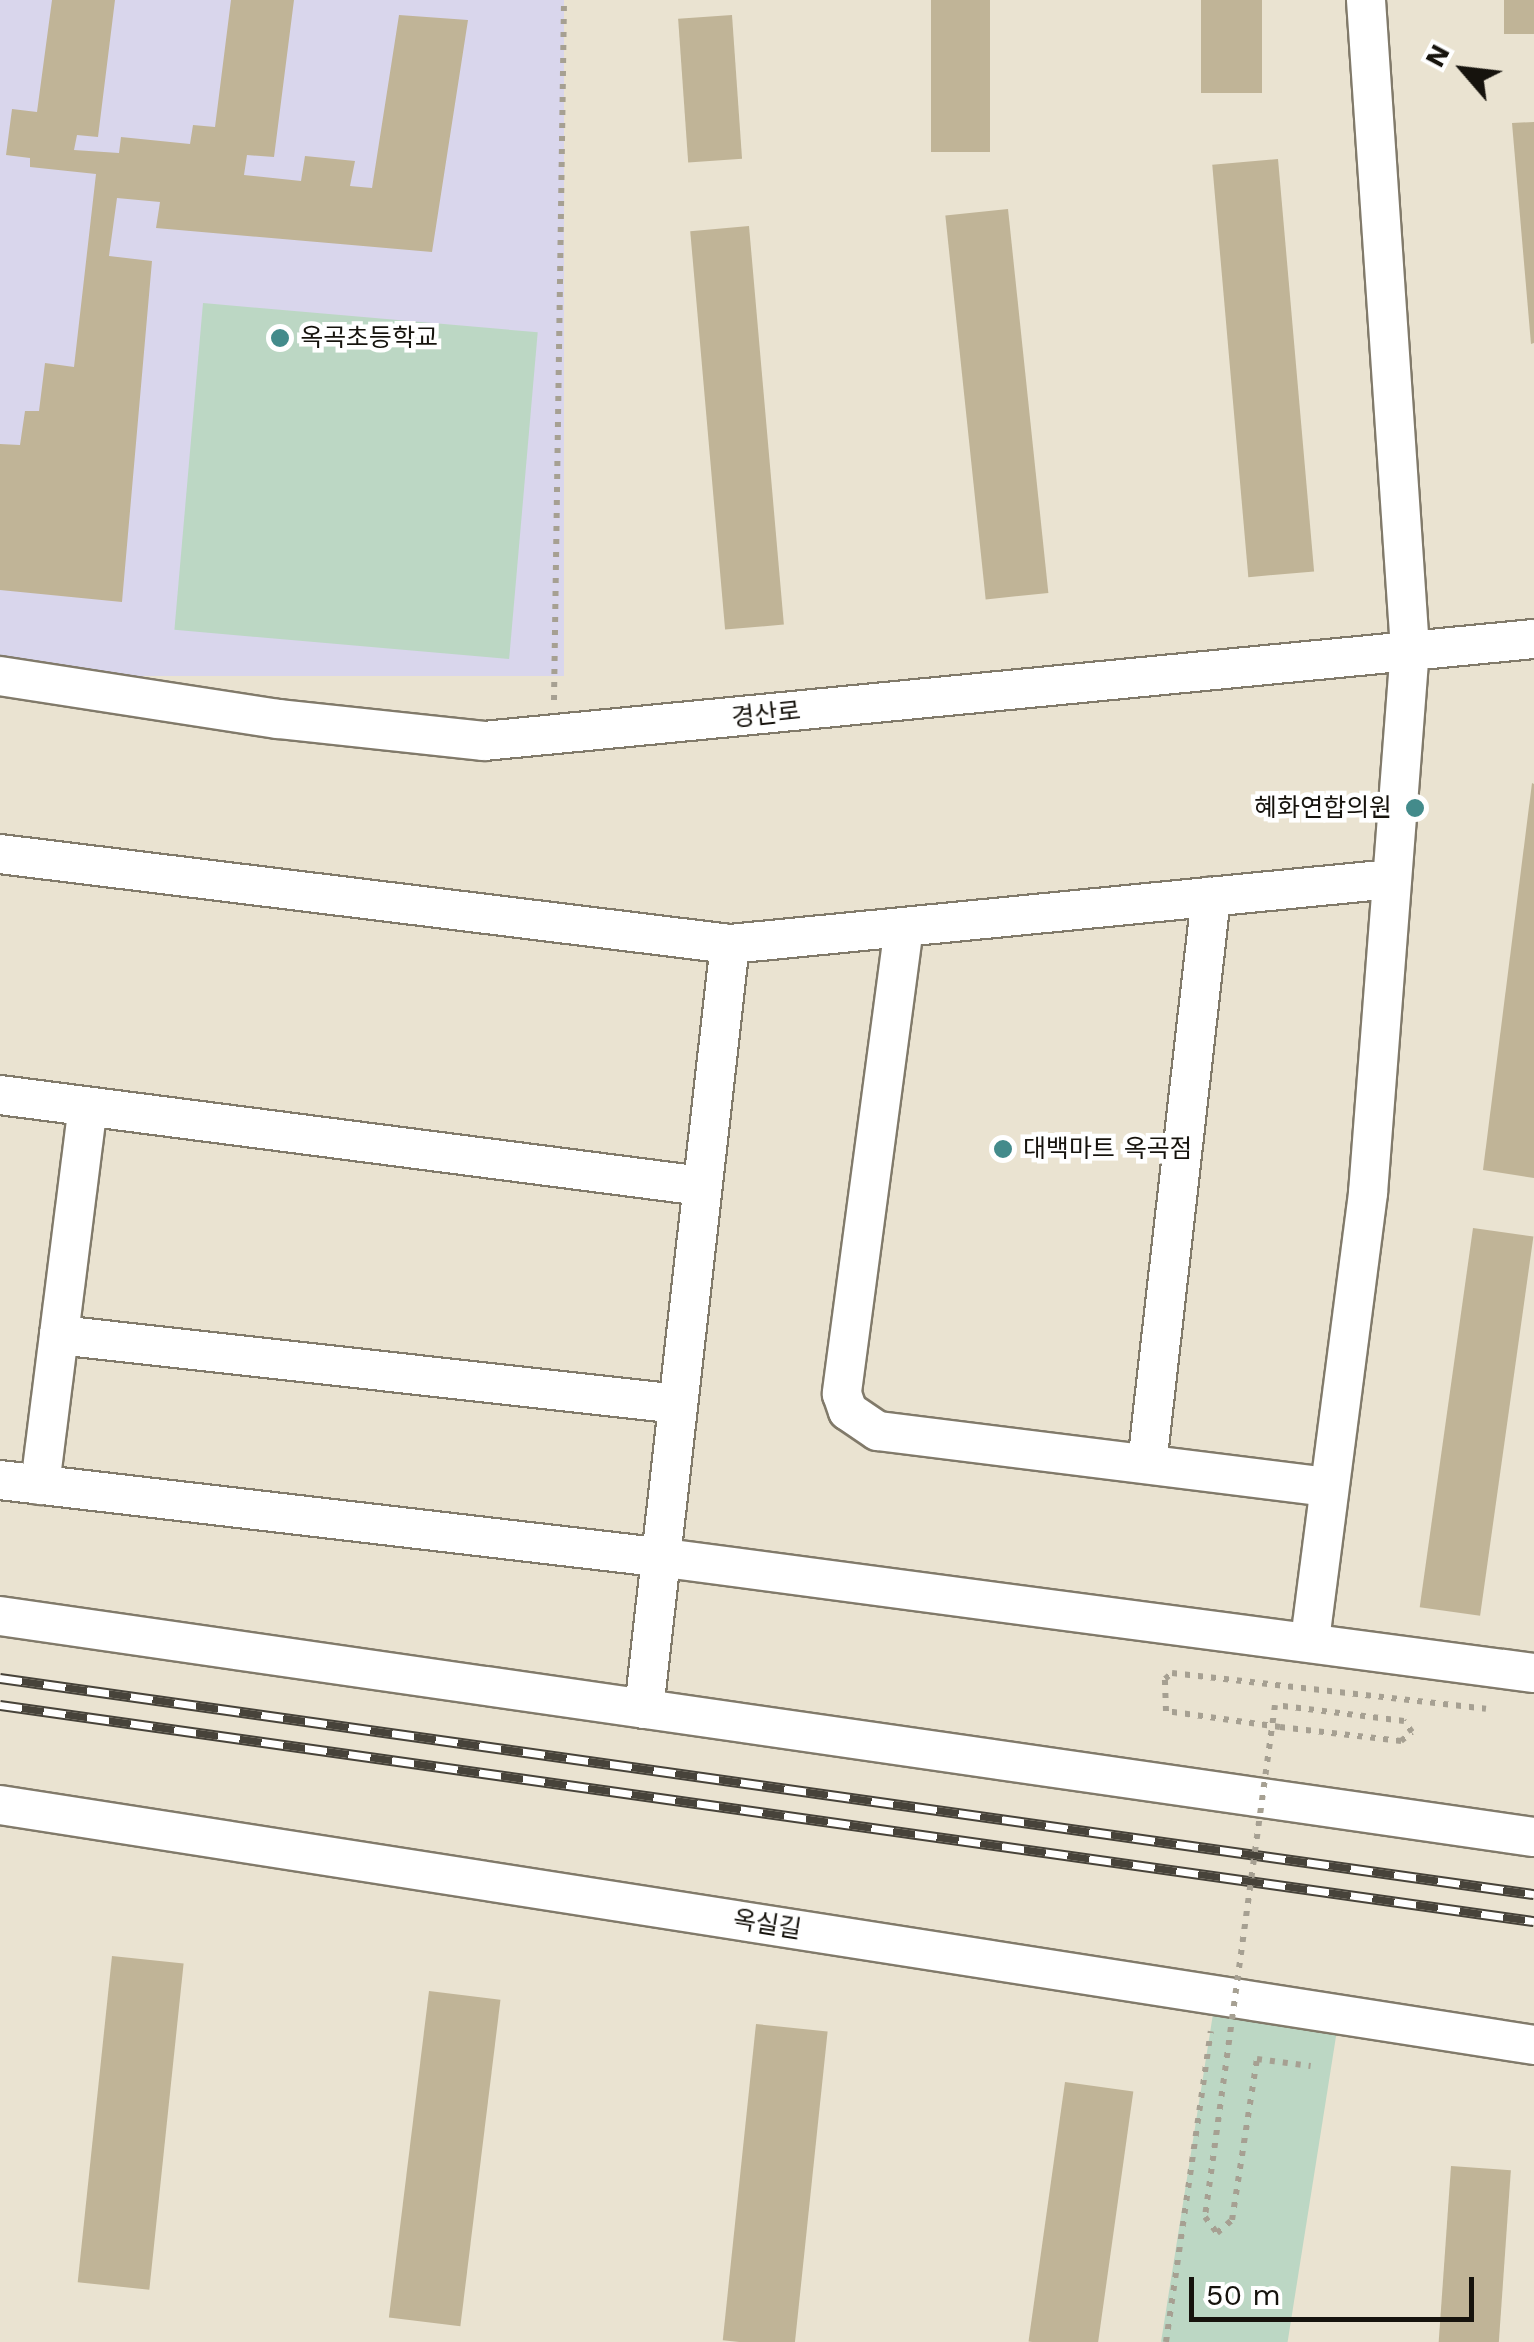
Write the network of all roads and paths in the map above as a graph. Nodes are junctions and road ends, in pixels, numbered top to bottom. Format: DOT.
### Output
graph roads {
  1 [pos="564,0"];
  2 [pos="1366,0"];
  3 [pos="1534,639"];
  4 [pos="1410,650"];
  5 [pos="0,676"];
  6 [pos="554,736"];
  7 [pos="0,854"];
  8 [pos="1392,879"];
  9 [pos="1210,897"];
  10 [pos="904,927"];
  11 [pos="730,944"];
  12 [pos="0,1095"];
  13 [pos="88,1107"];
  14 [pos="702,1186"];
  15 [pos="60,1335"];
  16 [pos="678,1404"];
  17 [pos="1147,1464"];
  18 [pos="0,1480"];
  19 [pos="40,1486"];
  20 [pos="1328,1487"];
  21 [pos="665,1558"];
  22 [pos="0,1616"];
  23 [pos="1310,1640"];
  24 [pos="1534,1673"];
  25 [pos="644,1709"];
  26 [pos="1486,1710"];
  27 [pos="0,1805"];
  28 [pos="1534,1837"];
  29 [pos="1216,1995"];
  30 [pos="1534,2045"];
  31 [pos="1310,2066"];
  32 [pos="1166,2342"];
  1 -- 6 [label="path"];
  2 -- 4 [label="street"];
  3 -- 4 [label="street, 경산로"];
  4 -- 6 [label="street, 경산로"];
  4 -- 8 [label="street"];
  5 -- 6 [label="street, 경산로"];
  7 -- 11 [label="street"];
  8 -- 9 [label="street"];
  8 -- 20 [label="street"];
  9 -- 10 [label="street"];
  9 -- 17 [label="street"];
  10 -- 11 [label="street"];
  10 -- 17 [label="street"];
  11 -- 14 [label="street"];
  12 -- 13 [label="street"];
  13 -- 14 [label="street"];
  13 -- 15 [label="street"];
  14 -- 16 [label="street"];
  15 -- 16 [label="street"];
  15 -- 19 [label="street"];
  16 -- 21 [label="street"];
  17 -- 20 [label="street"];
  18 -- 19 [label="street"];
  19 -- 21 [label="street"];
  20 -- 23 [label="street"];
  21 -- 23 [label="street"];
  21 -- 25 [label="street"];
  22 -- 25 [label="street"];
  23 -- 24 [label="street"];
  25 -- 28 [label="street"];
  26 -- 31 [label="path, bridge"];
  27 -- 29 [label="street, 옥실길"];
  29 -- 30 [label="street, 옥실길"];
  29 -- 32 [label="path"];
}
